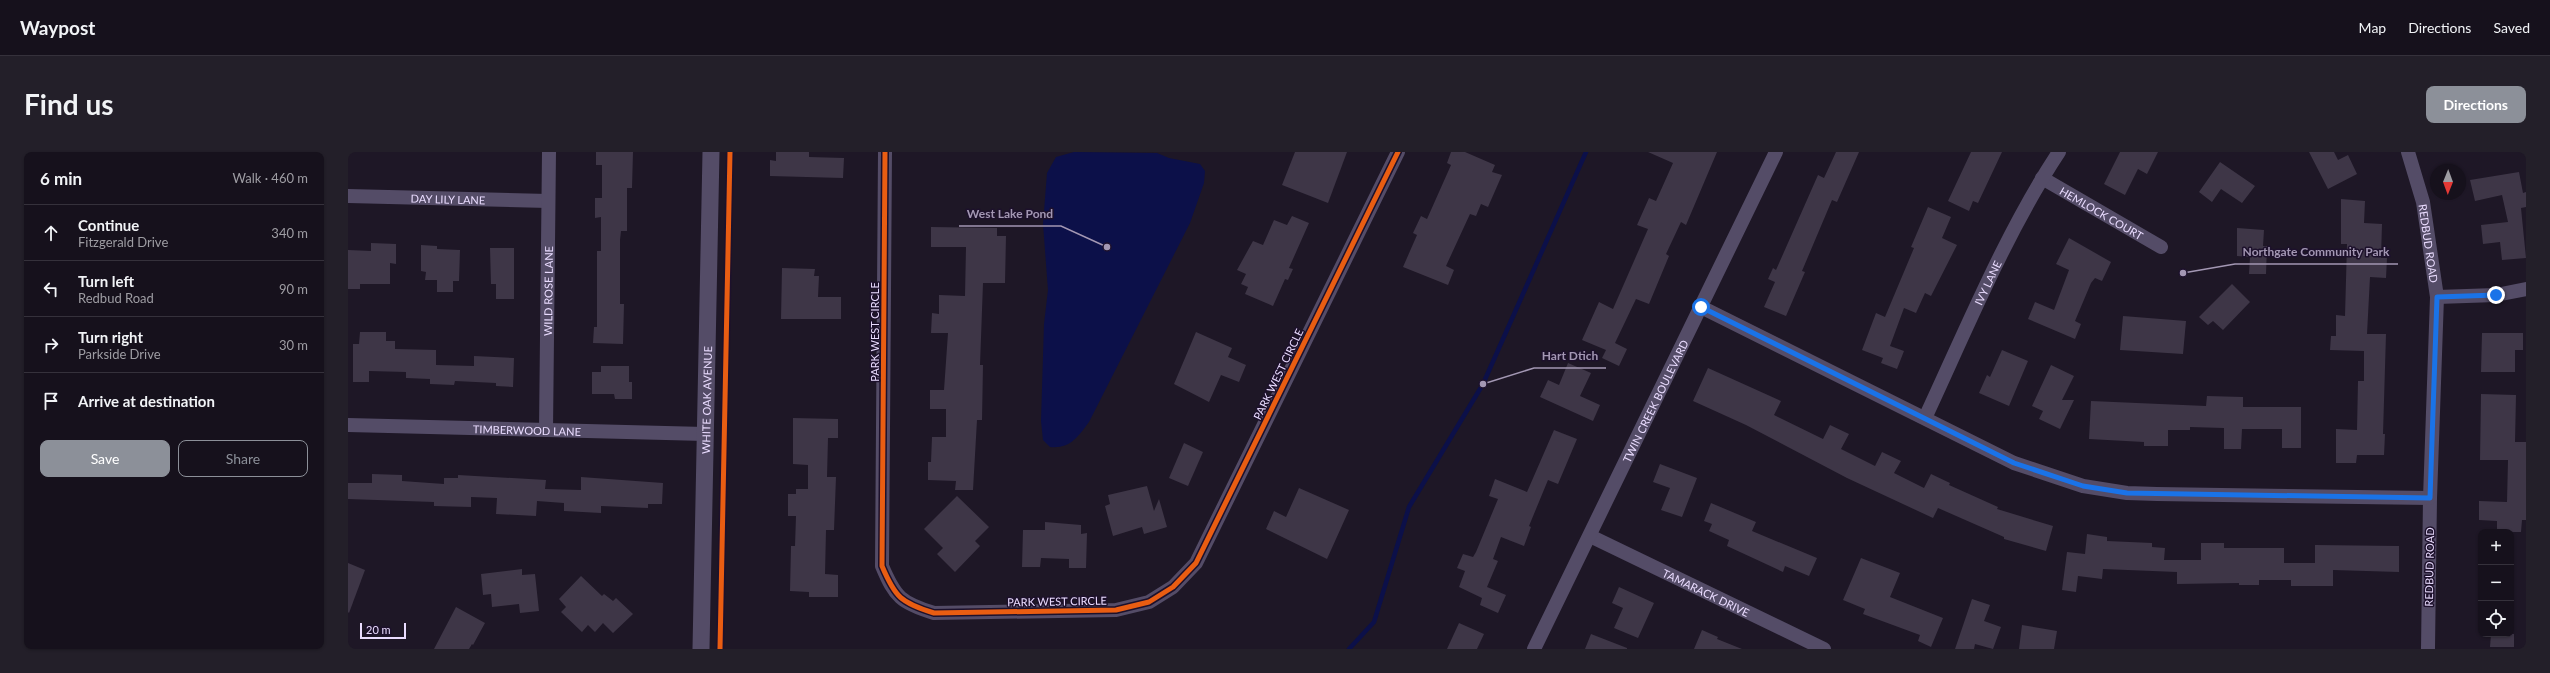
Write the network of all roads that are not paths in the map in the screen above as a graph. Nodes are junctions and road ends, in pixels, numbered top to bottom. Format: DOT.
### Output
graph roads {
  1 [pos="549,152"];
  2 [pos="711,152"];
  3 [pos="885,152"];
  4 [pos="1398,152"];
  5 [pos="1776,152"];
  6 [pos="2059,152"];
  7 [pos="2408,152"];
  8 [pos="2042,178"];
  9 [pos="348,196"];
  10 [pos="548,201"];
  11 [pos="2161,247"];
  12 [pos="2526,289"];
  13 [pos="2437,297"];
  14 [pos="1701,307"];
  15 [pos="1925,418"];
  16 [pos="348,426"];
  17 [pos="546,430"];
  18 [pos="705,434"];
  19 [pos="2430,498"];
  20 [pos="1590,536"];
  21 [pos="1814,647"];
  22 [pos="701,649"];
  23 [pos="1534,649"];
  24 [pos="2428,649"];
  1 -- 10 [label="street, WILD ROSE LANE"];
  2 -- 18 [label="street, WHITE OAK AVENUE"];
  3 -- 4 [label="street, PARK WEST CIRCLE"];
  5 -- 14 [label="street, TWIN CREEK BOULEVARD"];
  6 -- 8 [label="street, IVY LANE"];
  7 -- 13 [label="street, REDBUD ROAD"];
  8 -- 11 [label="street, HEMLOCK COURT"];
  8 -- 15 [label="street, IVY LANE"];
  9 -- 10 [label="street, DAY LILY LANE"];
  10 -- 17 [label="street, WILD ROSE LANE"];
  12 -- 13 [label="street"];
  13 -- 19 [label="street, REDBUD ROAD"];
  14 -- 15 [label="street"];
  14 -- 20 [label="street, TWIN CREEK BOULEVARD"];
  15 -- 19 [label="street"];
  16 -- 17 [label="street, TIMBERWOOD LANE"];
  17 -- 18 [label="street, TIMBERWOOD LANE"];
  18 -- 22 [label="street, WHITE OAK AVENUE"];
  19 -- 24 [label="street, REDBUD ROAD"];
  20 -- 21 [label="street, TAMARACK DRIVE"];
  20 -- 23 [label="street, TWIN CREEK BOULEVARD"];
}
